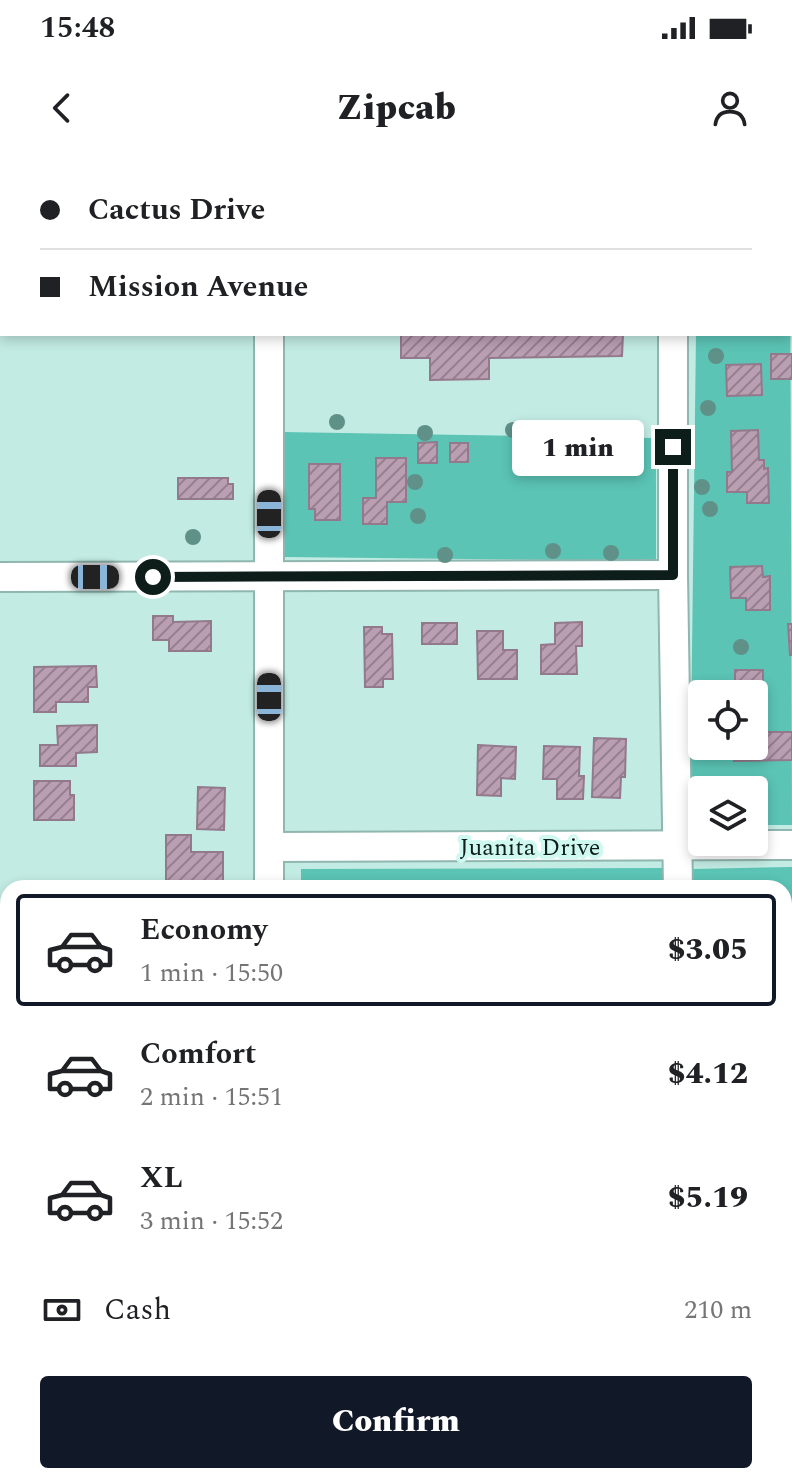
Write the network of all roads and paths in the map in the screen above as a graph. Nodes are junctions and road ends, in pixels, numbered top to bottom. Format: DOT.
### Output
graph roads {
  1 [pos="269,336"];
  2 [pos="673,336"];
  3 [pos="673,575"];
  4 [pos="269,576"];
  5 [pos="0,577"];
  6 [pos="792,845"];
  7 [pos="678,846"];
  8 [pos="269,847"];
  9 [pos="269,880"];
  10 [pos="678,880"];
  1 -- 4 [label="street"];
  2 -- 3 [label="street"];
  3 -- 4 [label="street"];
  3 -- 7 [label="street"];
  4 -- 5 [label="street"];
  4 -- 8 [label="street"];
  6 -- 7 [label="street, Juanita Drive"];
  7 -- 8 [label="street, Juanita Drive"];
  7 -- 10 [label="street"];
  8 -- 9 [label="street"];
}
